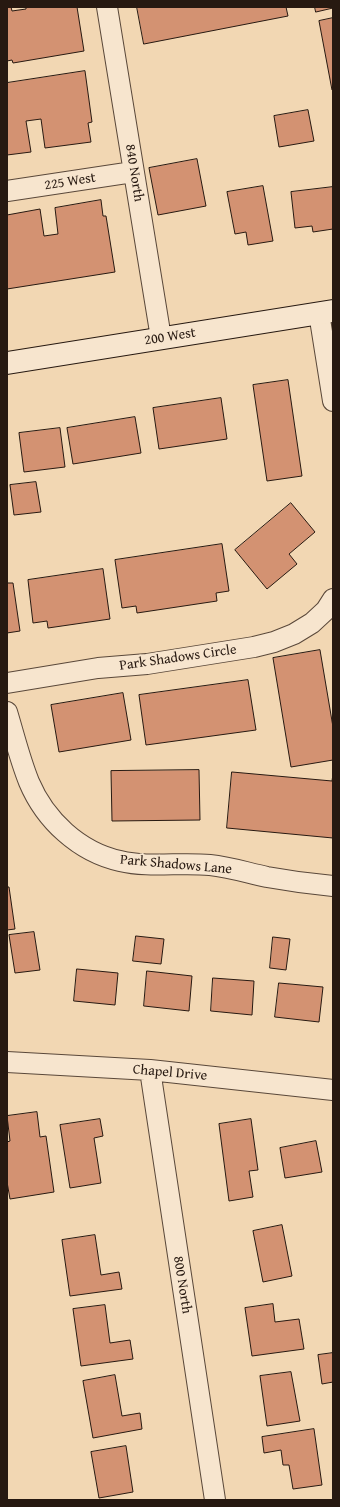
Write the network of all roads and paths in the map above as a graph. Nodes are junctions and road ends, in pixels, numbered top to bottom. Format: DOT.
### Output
graph roads {
  1 [pos="107,7"];
  2 [pos="133,172"];
  3 [pos="7,191"];
  4 [pos="326,312"];
  5 [pos="161,338"];
  6 [pos="7,363"];
  7 [pos="333,401"];
  8 [pos="331,610"];
  9 [pos="7,683"];
  10 [pos="7,712"];
  11 [pos="333,886"];
  12 [pos="7,1062"];
  13 [pos="150,1070"];
  14 [pos="333,1090"];
  15 [pos="214,1500"];
  1 -- 2 [label="street, 840 North"];
  2 -- 3 [label="street, 225 West"];
  2 -- 5 [label="street, 840 North"];
  4 -- 5 [label="main road, 200 West"];
  4 -- 7 [label="street"];
  5 -- 6 [label="main road, 200 West"];
  8 -- 9 [label="street, Park Shadows Circle"];
  10 -- 11 [label="street, Park Shadows Lane"];
  12 -- 13 [label="street, Chapel Drive"];
  13 -- 14 [label="street, Chapel Drive"];
  13 -- 15 [label="street, 800 North"];
}
